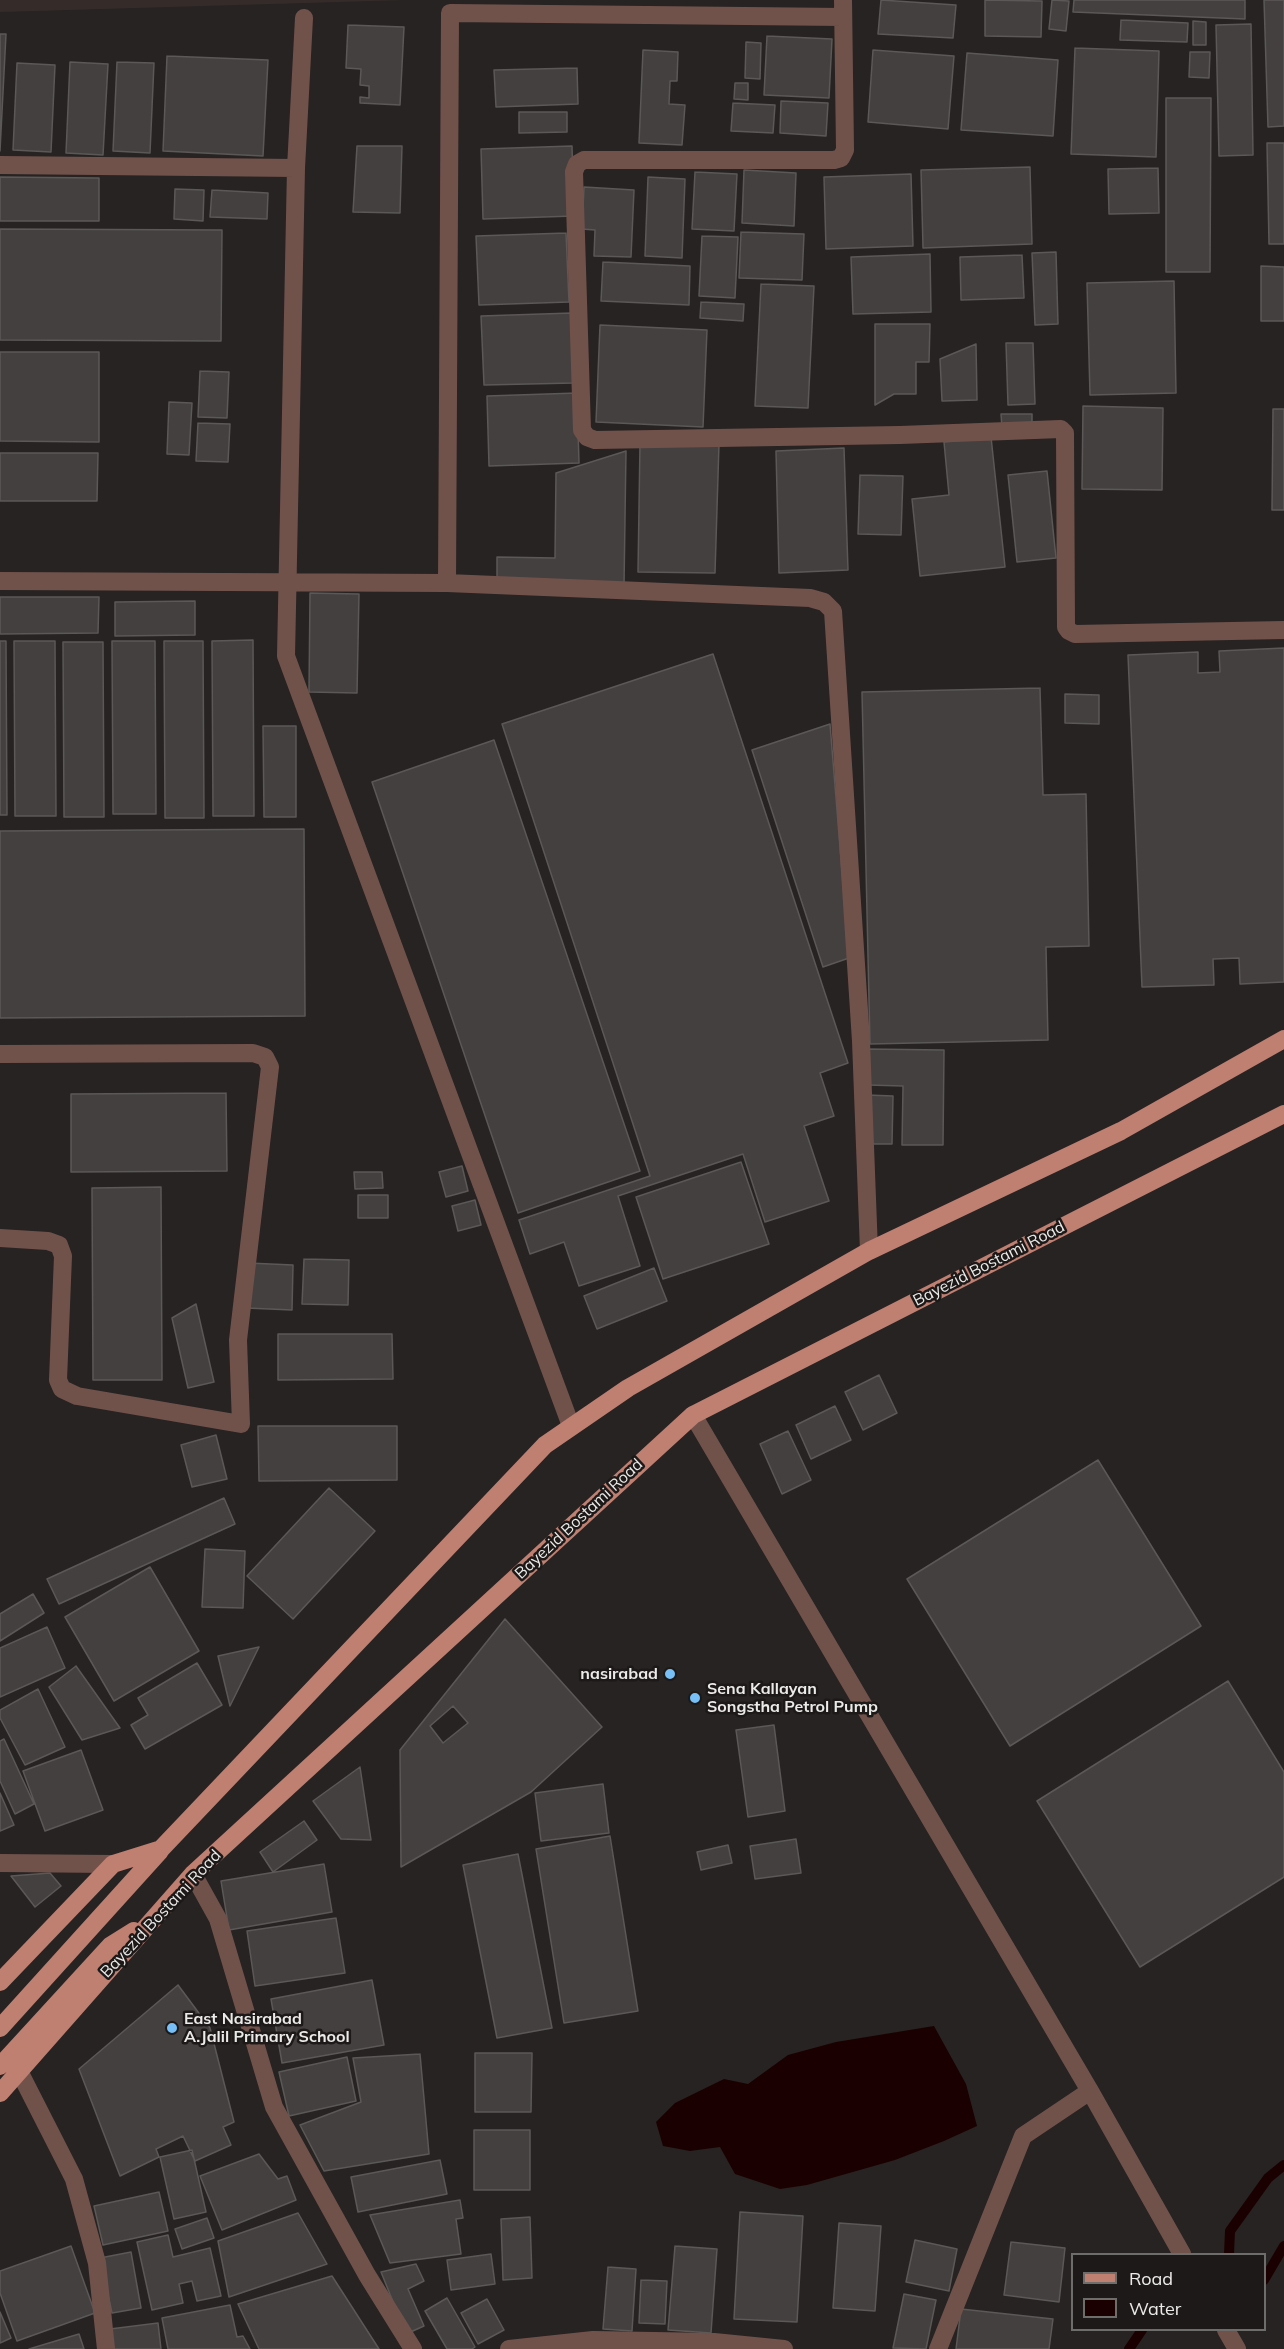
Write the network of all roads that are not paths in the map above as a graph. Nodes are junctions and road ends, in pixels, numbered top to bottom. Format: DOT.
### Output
graph roads {
  1 [pos="843,8"];
  2 [pos="304,18"];
  3 [pos="0,165"];
  4 [pos="296,168"];
  5 [pos="0,581"];
  6 [pos="288,581"];
  7 [pos="447,583"];
  8 [pos="1284,630"];
  9 [pos="1284,1039"];
  10 [pos="0,1054"];
  11 [pos="1284,1114"];
  12 [pos="0,1238"];
  13 [pos="869,1251"];
  14 [pos="693,1415"];
  15 [pos="572,1426"];
  16 [pos="161,1850"];
  17 [pos="0,1863"];
  18 [pos="113,1864"];
  19 [pos="193,1874"];
  20 [pos="151,1921"];
  21 [pos="0,1982"];
  22 [pos="0,2028"];
  23 [pos="0,2066"];
  24 [pos="20,2073"];
  25 [pos="1090,2091"];
  26 [pos="0,2093"];
  27 [pos="1181,2253"];
  28 [pos="1227,2331"];
  29 [pos="106,2349"];
  30 [pos="413,2349"];
  31 [pos="509,2349"];
  32 [pos="784,2349"];
  33 [pos="938,2349"];
  34 [pos="1237,2349"];
  1 -- 7 [label="street"];
  1 -- 8 [label="street"];
  2 -- 4 [label="street"];
  3 -- 4 [label="street"];
  4 -- 6 [label="street"];
  5 -- 6 [label="street"];
  6 -- 7 [label="street"];
  6 -- 15 [label="street"];
  7 -- 13 [label="street"];
  9 -- 13 [label="main road"];
  10 -- 12 [label="street"];
  11 -- 14 [label="main road, Bayezid Bostami Road"];
  13 -- 15 [label="main road"];
  14 -- 19 [label="main road, Bayezid Bostami Road"];
  14 -- 25 [label="street"];
  15 -- 16 [label="main road"];
  16 -- 18 [label="main road"];
  16 -- 22 [label="main road"];
  17 -- 18 [label="street"];
  18 -- 21 [label="main road"];
  19 -- 20 [label="main road, Bayezid Bostami Road"];
  19 -- 30 [label="street"];
  20 -- 23 [label="main road"];
  20 -- 24 [label="main road, Bayezid Bostami Road"];
  24 -- 26 [label="main road, Bayezid Bostami Road"];
  24 -- 29 [label="street"];
  25 -- 27 [label="street"];
  25 -- 33 [label="street"];
  28 -- 34 [label="street"];
  31 -- 32 [label="street"];
}
